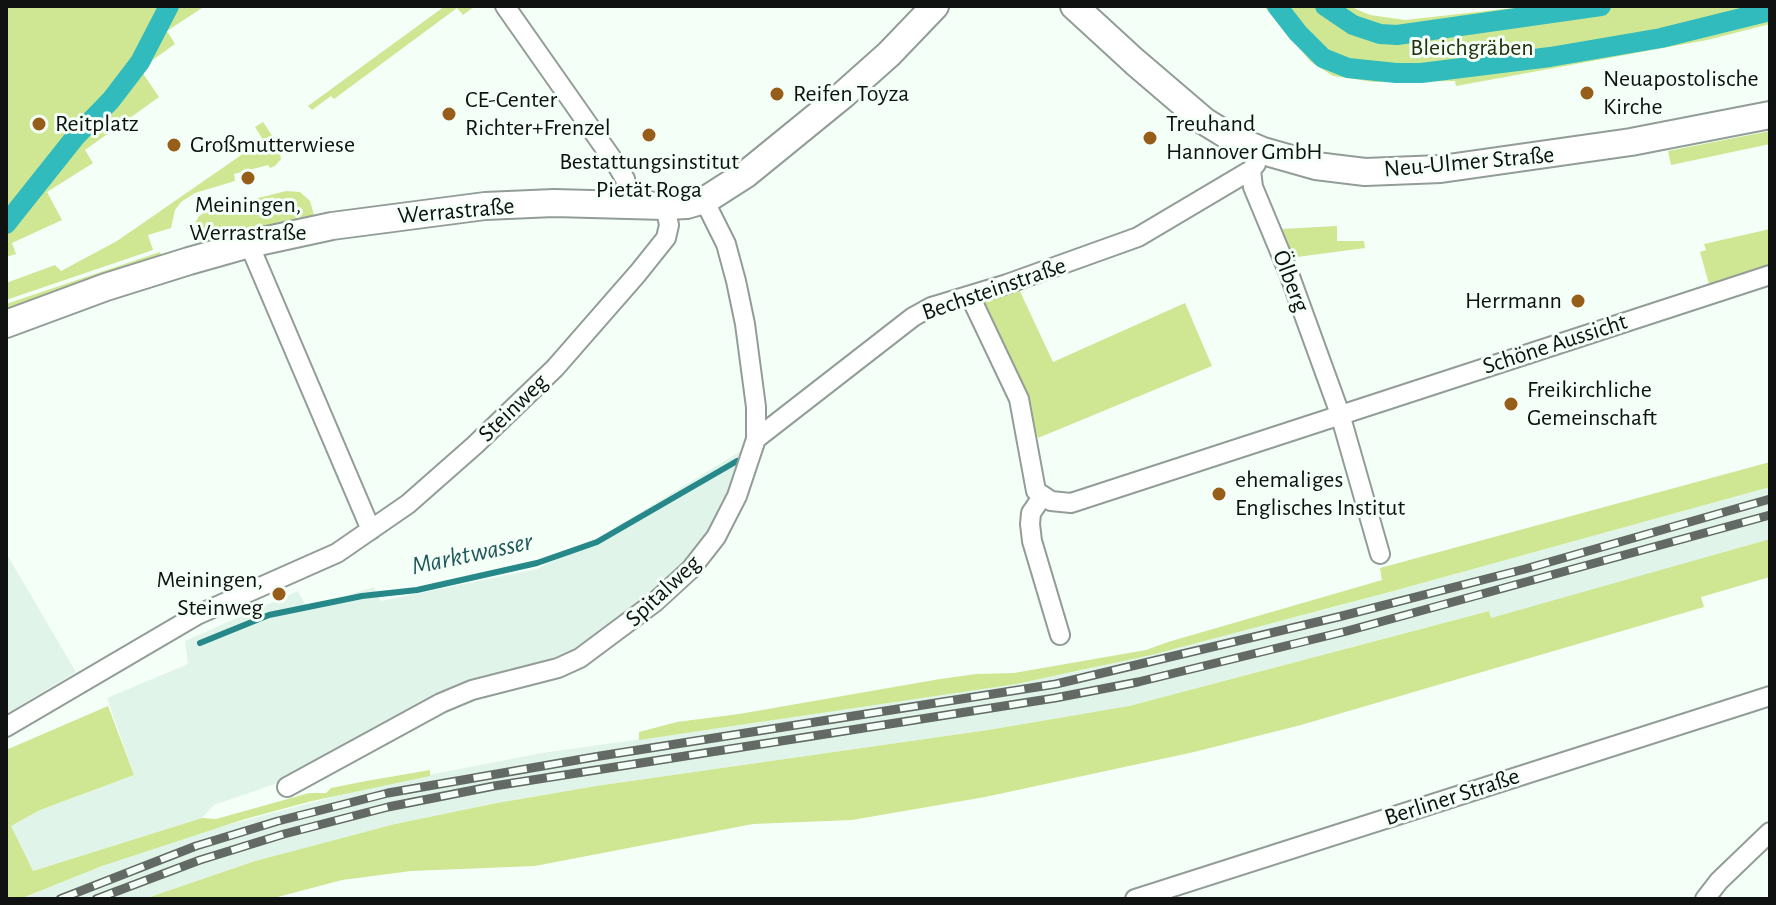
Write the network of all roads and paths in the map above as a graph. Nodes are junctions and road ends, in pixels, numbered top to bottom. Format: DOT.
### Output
graph roads {
  1 [pos="505,6"];
  2 [pos="935,6"];
  3 [pos="1074,6"];
  4 [pos="1770,115"];
  5 [pos="1257,161"];
  6 [pos="704,200"];
  7 [pos="631,206"];
  8 [pos="665,206"];
  9 [pos="249,244"];
  10 [pos="1770,275"];
  11 [pos="970,296"];
  12 [pos="6,324"];
  13 [pos="1340,414"];
  14 [pos="756,439"];
  15 [pos="1042,497"];
  16 [pos="371,530"];
  17 [pos="1380,554"];
  18 [pos="1060,635"];
  19 [pos="1770,696"];
  20 [pos="6,727"];
  21 [pos="287,787"];
  22 [pos="1770,832"];
  23 [pos="1135,899"];
  24 [pos="1705,899"];
  1 -- 7 [label="street"];
  2 -- 6 [label="street"];
  3 -- 5 [label="street, Neu-Ulmer Straße"];
  4 -- 5 [label="street, Neu-Ulmer Straße"];
  5 -- 11 [label="street, Bechsteinstraße"];
  5 -- 13 [label="street, Ölberg"];
  6 -- 8 [label="street"];
  6 -- 14 [label="street, Spitalweg"];
  7 -- 8 [label="street, Werrastraße"];
  7 -- 9 [label="street, Werrastraße"];
  8 -- 16 [label="street, Steinweg"];
  9 -- 12 [label="street, Werrastraße"];
  9 -- 16 [label="street"];
  10 -- 13 [label="street, Schöne Aussicht"];
  11 -- 14 [label="street, Bechsteinstraße"];
  11 -- 15 [label="street"];
  13 -- 15 [label="street, Schöne Aussicht"];
  13 -- 17 [label="street"];
  14 -- 21 [label="street, Spitalweg"];
  15 -- 18 [label="street"];
  16 -- 20 [label="street, Steinweg"];
  19 -- 23 [label="street, Berliner Straße"];
  22 -- 24 [label="street"];
}
